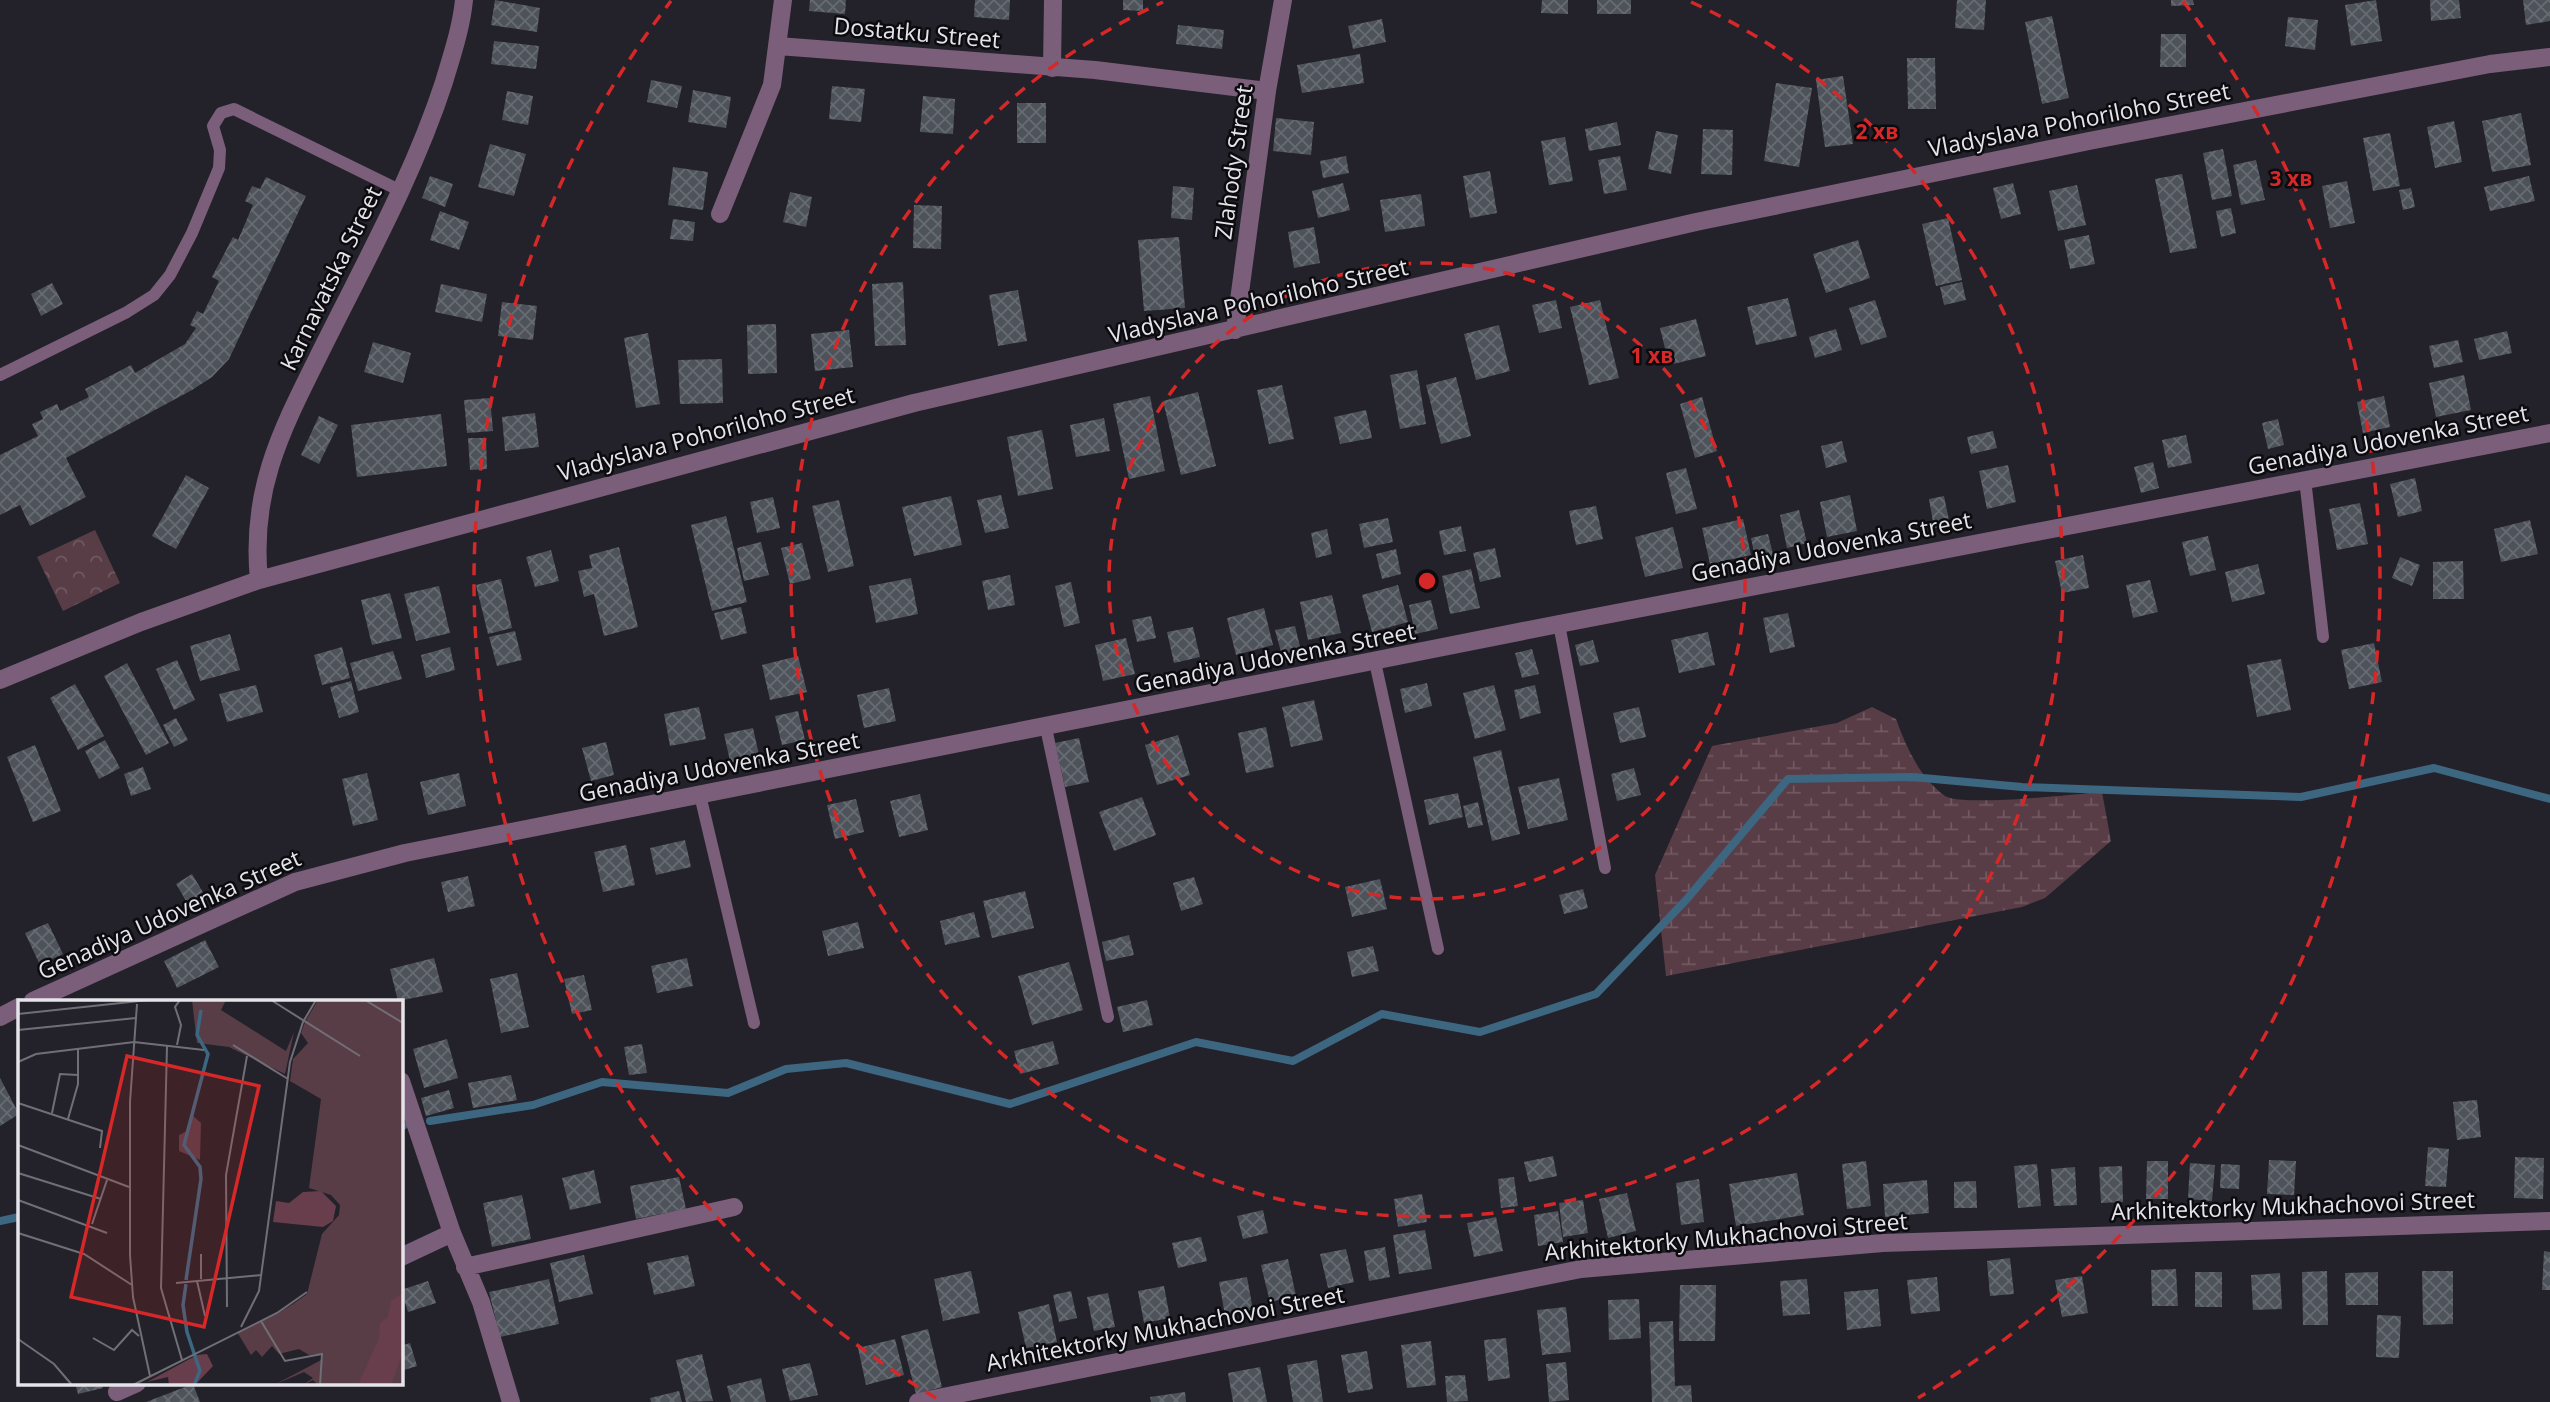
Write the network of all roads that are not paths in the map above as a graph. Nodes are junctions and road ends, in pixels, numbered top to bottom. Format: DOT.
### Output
graph roads {
  1 [pos="464,0"];
  2 [pos="783,0"];
  3 [pos="1053,0"];
  4 [pos="1283,0"];
  5 [pos="778,46"];
  6 [pos="2550,57"];
  7 [pos="1052,68"];
  8 [pos="1267,91"];
  9 [pos="401,191"];
  10 [pos="720,214"];
  11 [pos="1235,330"];
  12 [pos="0,375"];
  13 [pos="2550,433"];
  14 [pos="2305,479"];
  15 [pos="259,580"];
  16 [pos="1559,624"];
  17 [pos="2323,637"];
  18 [pos="1375,662"];
  19 [pos="0,680"];
  20 [pos="1046,728"];
  21 [pos="700,795"];
  22 [pos="1605,869"];
  23 [pos="1438,949"];
  24 [pos="35,1000"];
  25 [pos="18,1008"];
  26 [pos="0,1017"];
  27 [pos="1108,1017"];
  28 [pos="754,1023"];
  29 [pos="402,1084"];
  30 [pos="734,1207"];
  31 [pos="2550,1221"];
  32 [pos="452,1233"];
  33 [pos="402,1258"];
  34 [pos="464,1267"];
  35 [pos="135,1384"];
  36 [pos="117,1392"];
  37 [pos="511,1402"];
  38 [pos="918,1402"];
  1 -- 9 [label="street, Karnavatska Street"];
  2 -- 5 [label="street"];
  3 -- 7 [label="street"];
  4 -- 8 [label="street, Zlahody Street"];
  5 -- 7 [label="street, Dostatku Street"];
  5 -- 10 [label="street"];
  6 -- 11 [label="street, Vladyslava Pohoriloho Street"];
  7 -- 8 [label="street, Dostatku Street"];
  8 -- 11 [label="street, Zlahody Street"];
  9 -- 12 [label="lane"];
  9 -- 15 [label="street, Karnavatska Street"];
  11 -- 15 [label="street, Vladyslava Pohoriloho Street"];
  13 -- 14 [label="street, Genadiya Udovenka Street"];
  14 -- 16 [label="street, Genadiya Udovenka Street"];
  14 -- 17 [label="lane"];
  15 -- 19 [label="street, Vladyslava Pohoriloho Street"];
  16 -- 18 [label="street, Genadiya Udovenka Street"];
  16 -- 22 [label="lane"];
  18 -- 20 [label="street, Genadiya Udovenka Street"];
  18 -- 23 [label="lane"];
  20 -- 21 [label="street, Genadiya Udovenka Street"];
  20 -- 27 [label="lane"];
  21 -- 24 [label="street, Genadiya Udovenka Street"];
  21 -- 28 [label="lane"];
  25 -- 26 [label="street, Genadiya Udovenka Street"];
  29 -- 32 [label="street"];
  30 -- 34 [label="street"];
  31 -- 38 [label="street, Arkhitektorky Mukhachovoi Street"];
  32 -- 33 [label="street"];
  32 -- 34 [label="street"];
  34 -- 37 [label="street"];
  35 -- 36 [label="street"];
}
